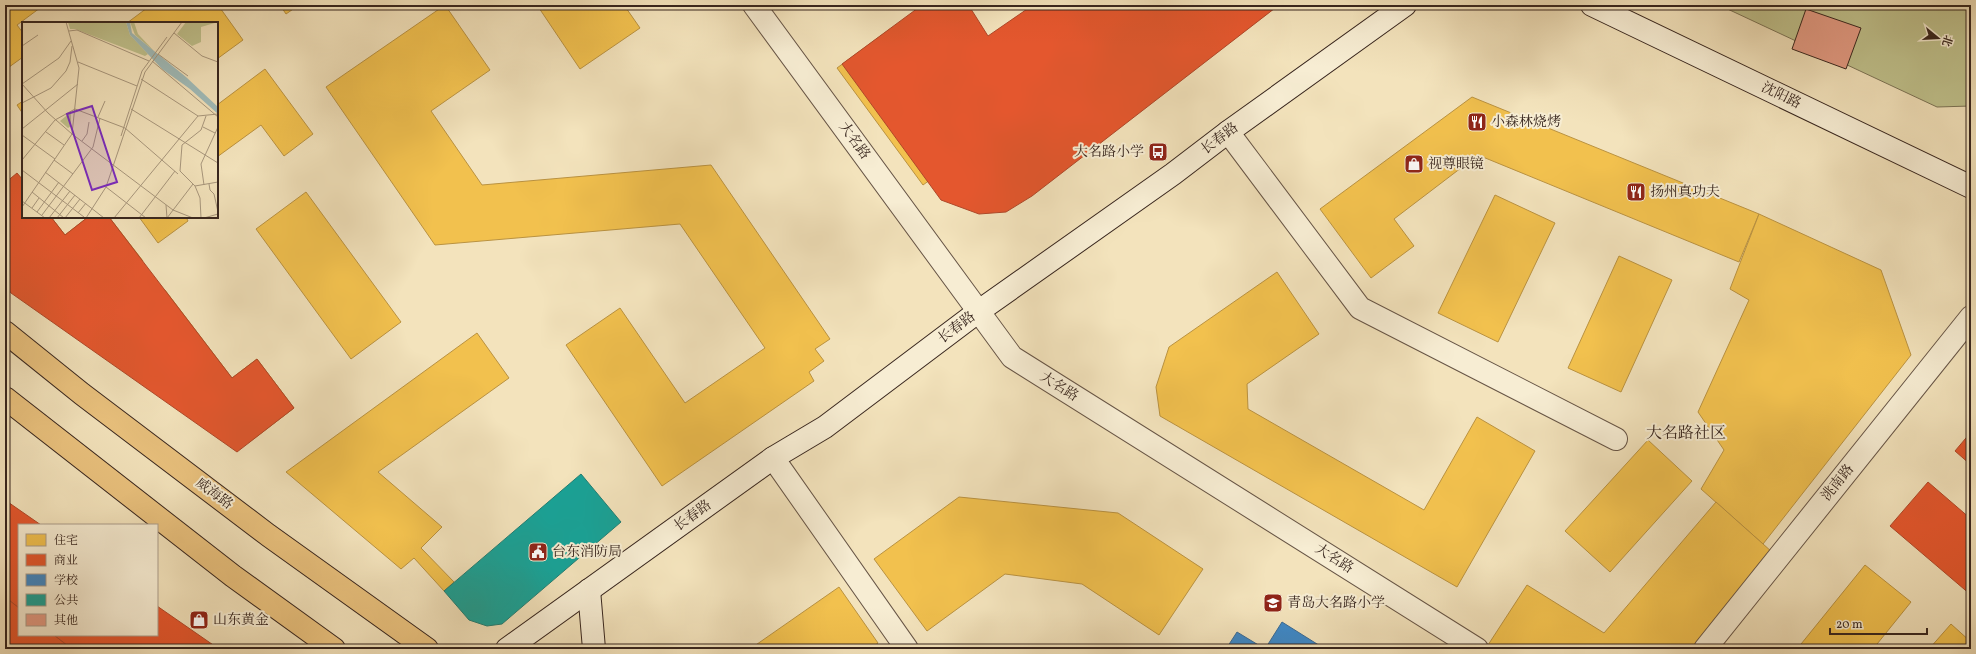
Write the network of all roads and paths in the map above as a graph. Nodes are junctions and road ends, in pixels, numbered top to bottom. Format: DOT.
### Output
graph roads {
  1 [pos="754,5"];
  2 [pos="1405,5"];
  3 [pos="1592,5"];
  4 [pos="1228,132"];
  5 [pos="1971,187"];
  6 [pos="979,311"];
  7 [pos="1971,317"];
  8 [pos="5,332"];
  9 [pos="5,398"];
  10 [pos="1616,438"];
  11 [pos="773,458"];
  12 [pos="589,590"];
  13 [pos="334,649"];
  14 [pos="427,649"];
  15 [pos="507,649"];
  16 [pos="594,649"];
  17 [pos="907,649"];
  18 [pos="1477,649"];
  19 [pos="1705,649"];
  1 -- 6 [label="street, 大名路"];
  2 -- 4 [label="street, 长春路"];
  3 -- 5 [label="street, 沈阳路"];
  4 -- 6 [label="street, 长春路"];
  4 -- 10 [label="street"];
  6 -- 11 [label="street, 长春路"];
  6 -- 18 [label="street, 大名路"];
  7 -- 19 [label="street, 洮南路"];
  8 -- 14 [label="main road, 威海路"];
  9 -- 13 [label="main road"];
  11 -- 12 [label="street, 长春路"];
  11 -- 17 [label="street"];
  12 -- 15 [label="street, 长春路"];
  12 -- 16 [label="street"];
}
